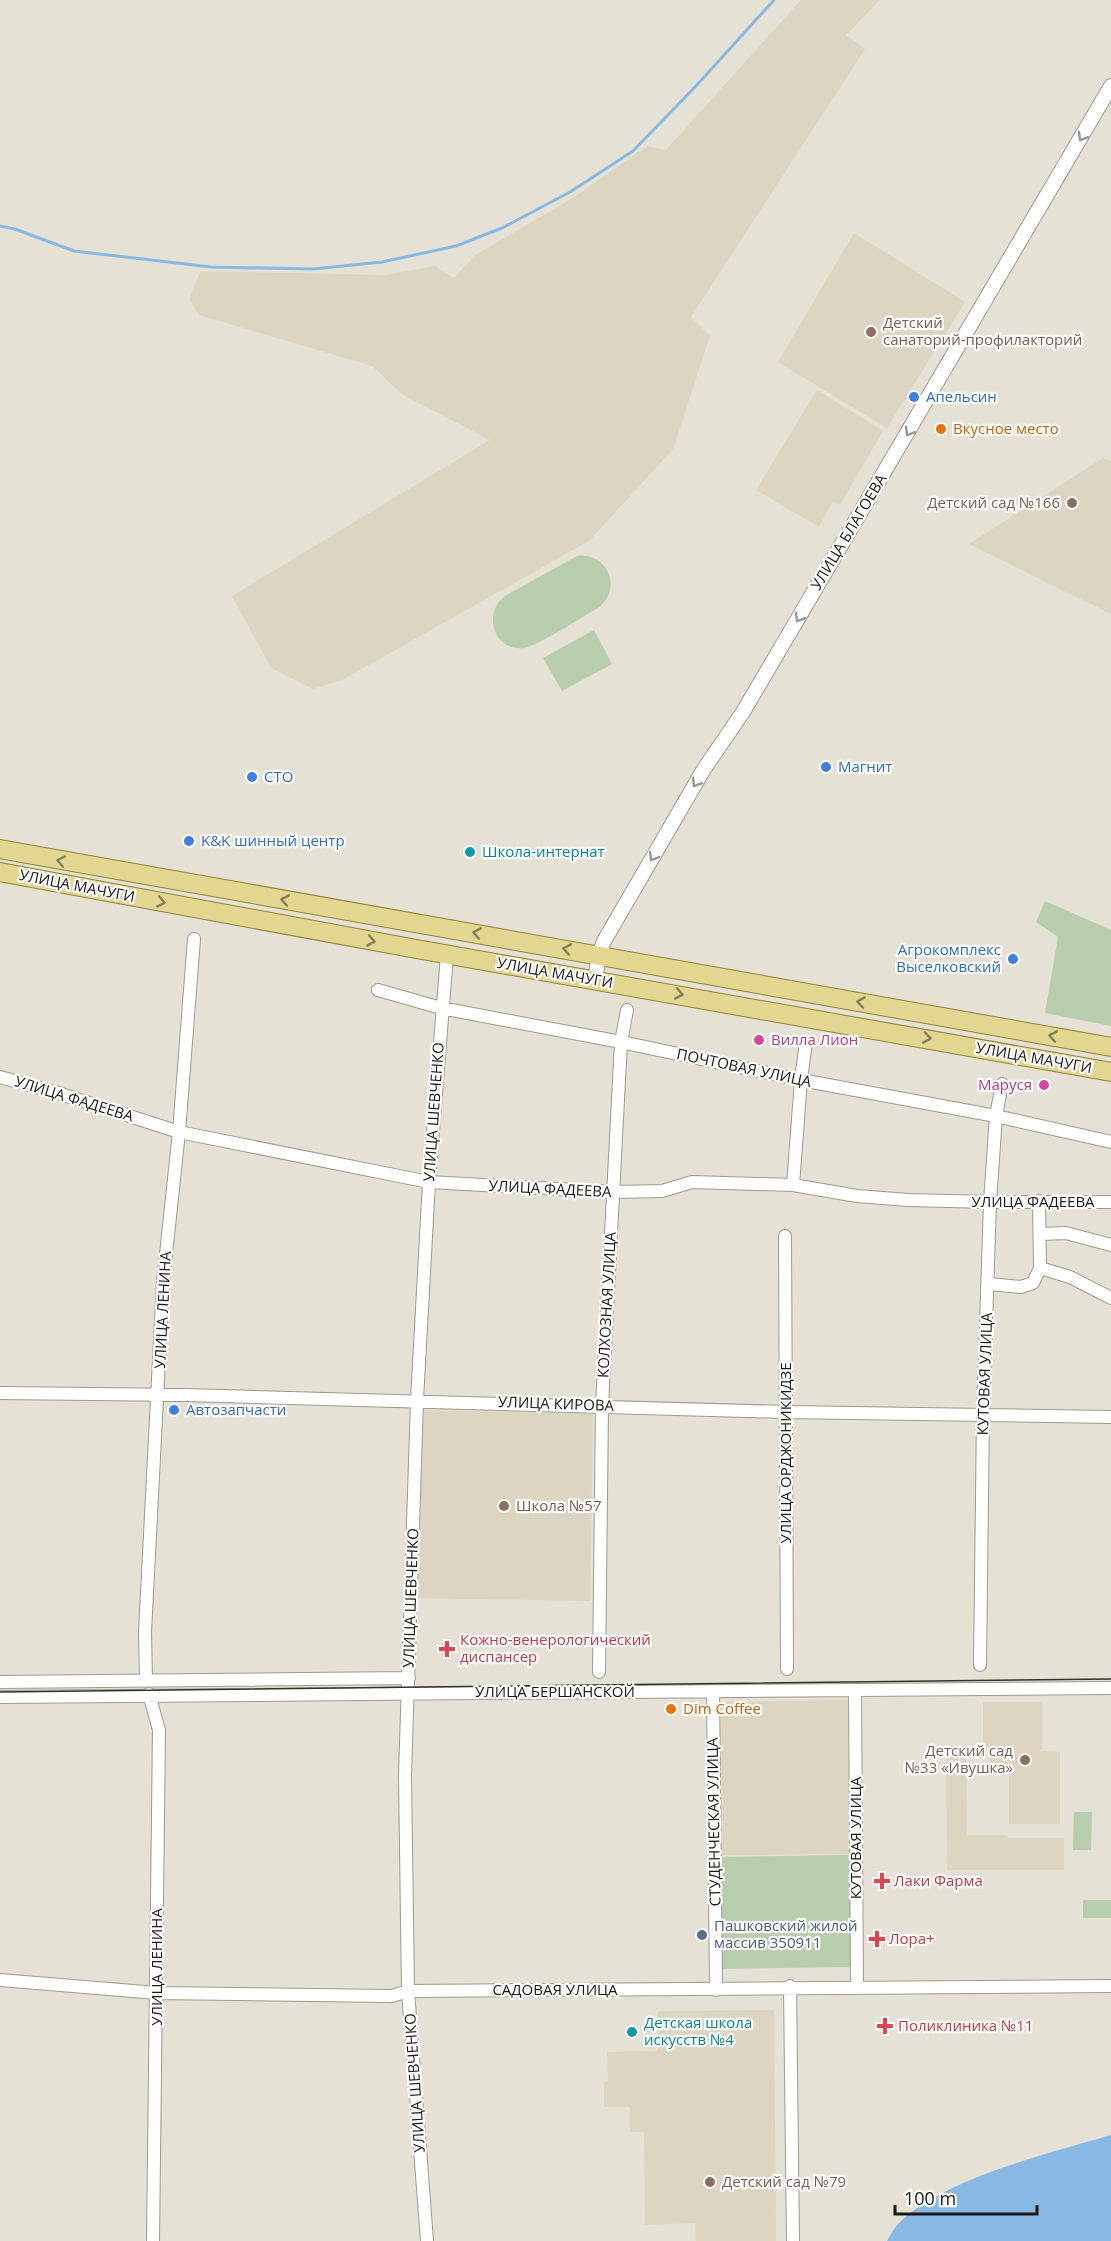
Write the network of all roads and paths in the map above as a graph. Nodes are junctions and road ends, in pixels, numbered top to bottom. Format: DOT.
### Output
graph roads {
  1 [pos="1111,86"];
  2 [pos="0,849"];
  3 [pos="0,872"];
  4 [pos="332,908"];
  5 [pos="330,933"];
  6 [pos="194,939"];
  7 [pos="447,955"];
  8 [pos="599,955"];
  9 [pos="595,980"];
  10 [pos="378,990"];
  11 [pos="441,1008"];
  12 [pos="627,1010"];
  13 [pos="621,1042"];
  14 [pos="806,1042"];
  15 [pos="1111,1047"];
  16 [pos="1111,1072"];
  17 [pos="0,1077"];
  18 [pos="801,1080"];
  19 [pos="1002,1084"];
  20 [pos="996,1116"];
  21 [pos="179,1132"];
  22 [pos="1111,1142"];
  23 [pos="429,1182"];
  24 [pos="793,1185"];
  25 [pos="613,1192"];
  26 [pos="990,1202"];
  27 [pos="1039,1202"];
  28 [pos="1111,1202"];
  29 [pos="1041,1234"];
  30 [pos="785,1236"];
  31 [pos="1111,1245"];
  32 [pos="1040,1268"];
  33 [pos="989,1284"];
  34 [pos="1111,1298"];
  35 [pos="0,1393"];
  36 [pos="159,1395"];
  37 [pos="417,1400"];
  38 [pos="602,1406"];
  39 [pos="786,1412"];
  40 [pos="983,1415"];
  41 [pos="1111,1417"];
  42 [pos="980,1665"];
  43 [pos="787,1669"];
  44 [pos="599,1672"];
  45 [pos="409,1678"];
  46 [pos="146,1681"];
  47 [pos="0,1682"];
  48 [pos="1111,1688"];
  49 [pos="855,1690"];
  50 [pos="713,1691"];
  51 [pos="149,1694"];
  52 [pos="409,1694"];
  53 [pos="0,1697"];
  54 [pos="0,1980"];
  55 [pos="789,1986"];
  56 [pos="857,1986"];
  57 [pos="1111,1986"];
  58 [pos="716,1990"];
  59 [pos="408,1991"];
  60 [pos="157,1993"];
  61 [pos="153,2241"];
  62 [pos="427,2241"];
  63 [pos="793,2241"];
  1 -- 8 [label="street, УЛИЦА БЛАГОЕВА, one-way"];
  4 -- 2 [label="main road, УЛИЦА МАЧУГИ, one-way"];
  3 -- 5 [label="main road, УЛИЦА МАЧУГИ, one-way"];
  4 -- 5 [label="main road"];
  8 -- 4 [label="main road, УЛИЦА МАЧУГИ, one-way"];
  5 -- 7 [label="main road, УЛИЦА МАЧУГИ, one-way"];
  6 -- 21 [label="street, УЛИЦА ЛЕНИНА"];
  7 -- 9 [label="main road, УЛИЦА МАЧУГИ"];
  7 -- 11 [label="street, УЛИЦА ШЕВЧЕНКО"];
  8 -- 9 [label="street, УЛИЦА БЛАГОЕВА"];
  15 -- 8 [label="main road, УЛИЦА МАЧУГИ, one-way"];
  9 -- 16 [label="main road, УЛИЦА МАЧУГИ, one-way"];
  10 -- 11 [label="street, ПОЧТОВАЯ УЛИЦА"];
  11 -- 13 [label="street, ПОЧТОВАЯ УЛИЦА"];
  11 -- 23 [label="street, УЛИЦА ШЕВЧЕНКО"];
  12 -- 13 [label="street, КОЛХОЗНАЯ УЛИЦА"];
  13 -- 18 [label="street, ПОЧТОВАЯ УЛИЦА"];
  13 -- 25 [label="street, КОЛХОЗНАЯ УЛИЦА"];
  14 -- 18 [label="street"];
  17 -- 21 [label="street, УЛИЦА ФАДЕЕВА"];
  18 -- 20 [label="street, ПОЧТОВАЯ УЛИЦА"];
  18 -- 24 [label="street"];
  19 -- 20 [label="street, КУТОВАЯ УЛИЦА"];
  20 -- 22 [label="street, ПОЧТОВАЯ УЛИЦА"];
  20 -- 26 [label="street, КУТОВАЯ УЛИЦА"];
  21 -- 23 [label="street, УЛИЦА ФАДЕЕВА"];
  21 -- 36 [label="street, УЛИЦА ЛЕНИНА"];
  23 -- 25 [label="street, УЛИЦА ФАДЕЕВА"];
  23 -- 37 [label="street, УЛИЦА ШЕВЧЕНКО"];
  24 -- 25 [label="street, УЛИЦА ФАДЕЕВА"];
  24 -- 26 [label="street, УЛИЦА ФАДЕЕВА"];
  25 -- 38 [label="street, КОЛХОЗНАЯ УЛИЦА"];
  26 -- 27 [label="street, УЛИЦА ФАДЕЕВА"];
  26 -- 33 [label="street, КУТОВАЯ УЛИЦА"];
  27 -- 28 [label="street, УЛИЦА ФАДЕЕВА"];
  27 -- 29 [label="street"];
  29 -- 31 [label="street"];
  29 -- 32 [label="street"];
  30 -- 39 [label="street, УЛИЦА ОРДЖОНИКИДЗЕ"];
  32 -- 33 [label="street"];
  32 -- 34 [label="street"];
  33 -- 40 [label="street, КУТОВАЯ УЛИЦА"];
  35 -- 36 [label="street, УЛИЦА КИРОВА"];
  36 -- 37 [label="street, УЛИЦА КИРОВА"];
  36 -- 46 [label="street, УЛИЦА ЛЕНИНА"];
  37 -- 38 [label="street, УЛИЦА КИРОВА"];
  37 -- 45 [label="street, УЛИЦА ШЕВЧЕНКО"];
  38 -- 39 [label="street, УЛИЦА КИРОВА"];
  38 -- 44 [label="street, КОЛХОЗНАЯ УЛИЦА"];
  39 -- 40 [label="street, УЛИЦА КИРОВА"];
  39 -- 43 [label="street, УЛИЦА ОРДЖОНИКИДЗЕ"];
  40 -- 41 [label="street, УЛИЦА КИРОВА"];
  40 -- 42 [label="street, КУТОВАЯ УЛИЦА"];
  45 -- 46 [label="street"];
  45 -- 52 [label="street, УЛИЦА ШЕВЧЕНКО"];
  46 -- 47 [label="street"];
  48 -- 49 [label="street, УЛИЦА БЕРШАНСКОЙ"];
  49 -- 50 [label="street, УЛИЦА БЕРШАНСКОЙ"];
  49 -- 56 [label="street, КУТОВАЯ УЛИЦА"];
  50 -- 52 [label="street, УЛИЦА БЕРШАНСКОЙ"];
  50 -- 58 [label="street, СТУДЕНЧЕСКАЯ УЛИЦА"];
  51 -- 52 [label="street, УЛИЦА БЕРШАНСКОЙ"];
  51 -- 53 [label="street, УЛИЦА БЕРШАНСКОЙ"];
  51 -- 60 [label="street, УЛИЦА ЛЕНИНА"];
  52 -- 59 [label="street, УЛИЦА ШЕВЧЕНКО"];
  54 -- 60 [label="street, САДОВАЯ УЛИЦА"];
  55 -- 56 [label="street, САДОВАЯ УЛИЦА"];
  55 -- 58 [label="street, САДОВАЯ УЛИЦА"];
  55 -- 63 [label="street"];
  56 -- 57 [label="street, САДОВАЯ УЛИЦА"];
  58 -- 59 [label="street, САДОВАЯ УЛИЦА"];
  59 -- 60 [label="street, САДОВАЯ УЛИЦА"];
  59 -- 62 [label="street, УЛИЦА ШЕВЧЕНКО"];
  60 -- 61 [label="street, УЛИЦА ЛЕНИНА"];
}
